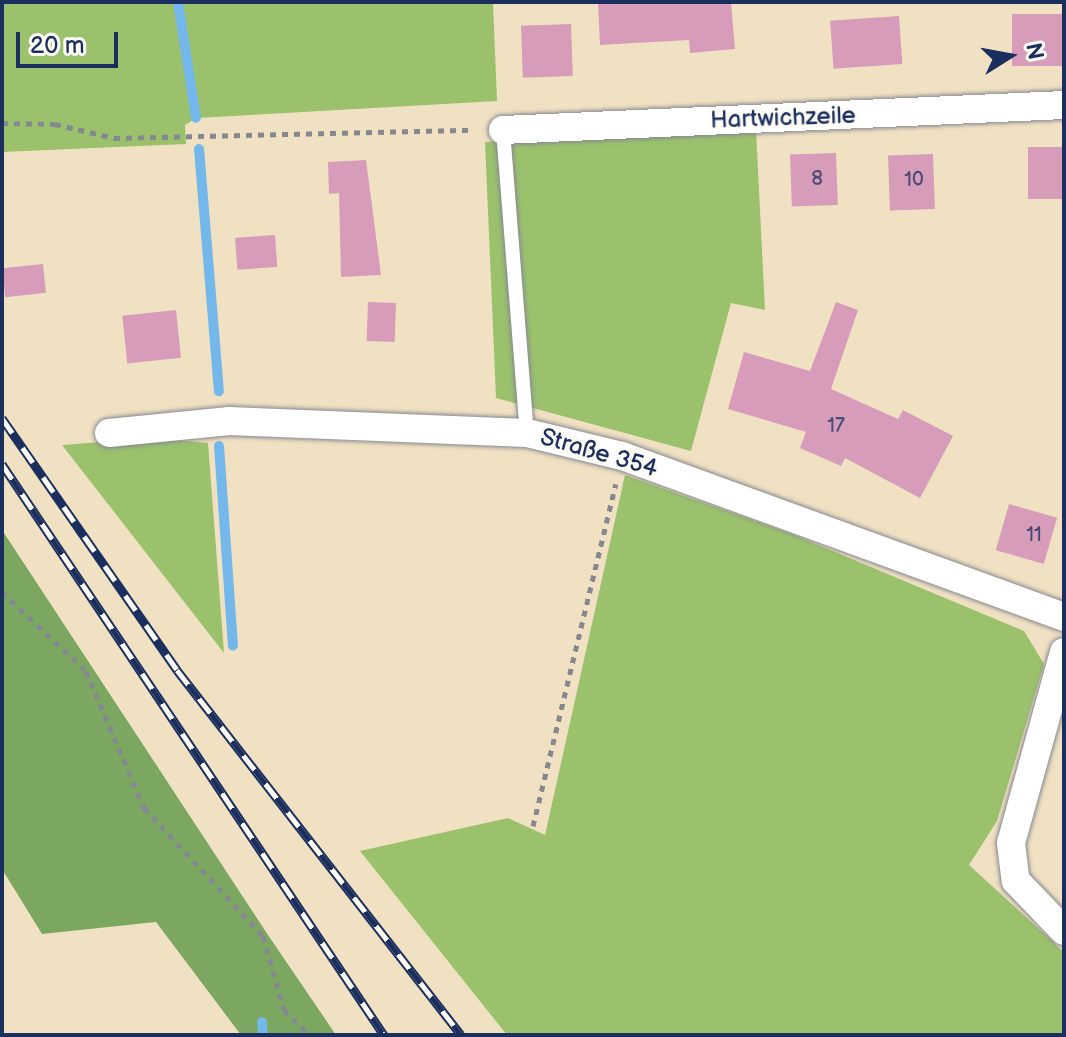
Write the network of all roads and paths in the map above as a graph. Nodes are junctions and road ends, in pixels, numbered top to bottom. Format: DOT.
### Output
graph roads {
  1 [pos="1064,105"];
  2 [pos="2,123"];
  3 [pos="503,130"];
  4 [pos="109,433"];
  5 [pos="527,433"];
  6 [pos="622,456"];
  7 [pos="2,592"];
  8 [pos="1064,617"];
  9 [pos="1064,652"];
  10 [pos="533,826"];
  11 [pos="1064,931"];
  12 [pos="310,1035"];
  1 -- 3 [label="street, Hartwichzeile"];
  2 -- 3 [label="path"];
  3 -- 5 [label="lane"];
  4 -- 5 [label="street, Straße 354"];
  5 -- 6 [label="street, Straße 354"];
  6 -- 8 [label="street, Straße 354"];
  6 -- 10 [label="path"];
  7 -- 12 [label="path"];
  9 -- 11 [label="street"];
}
